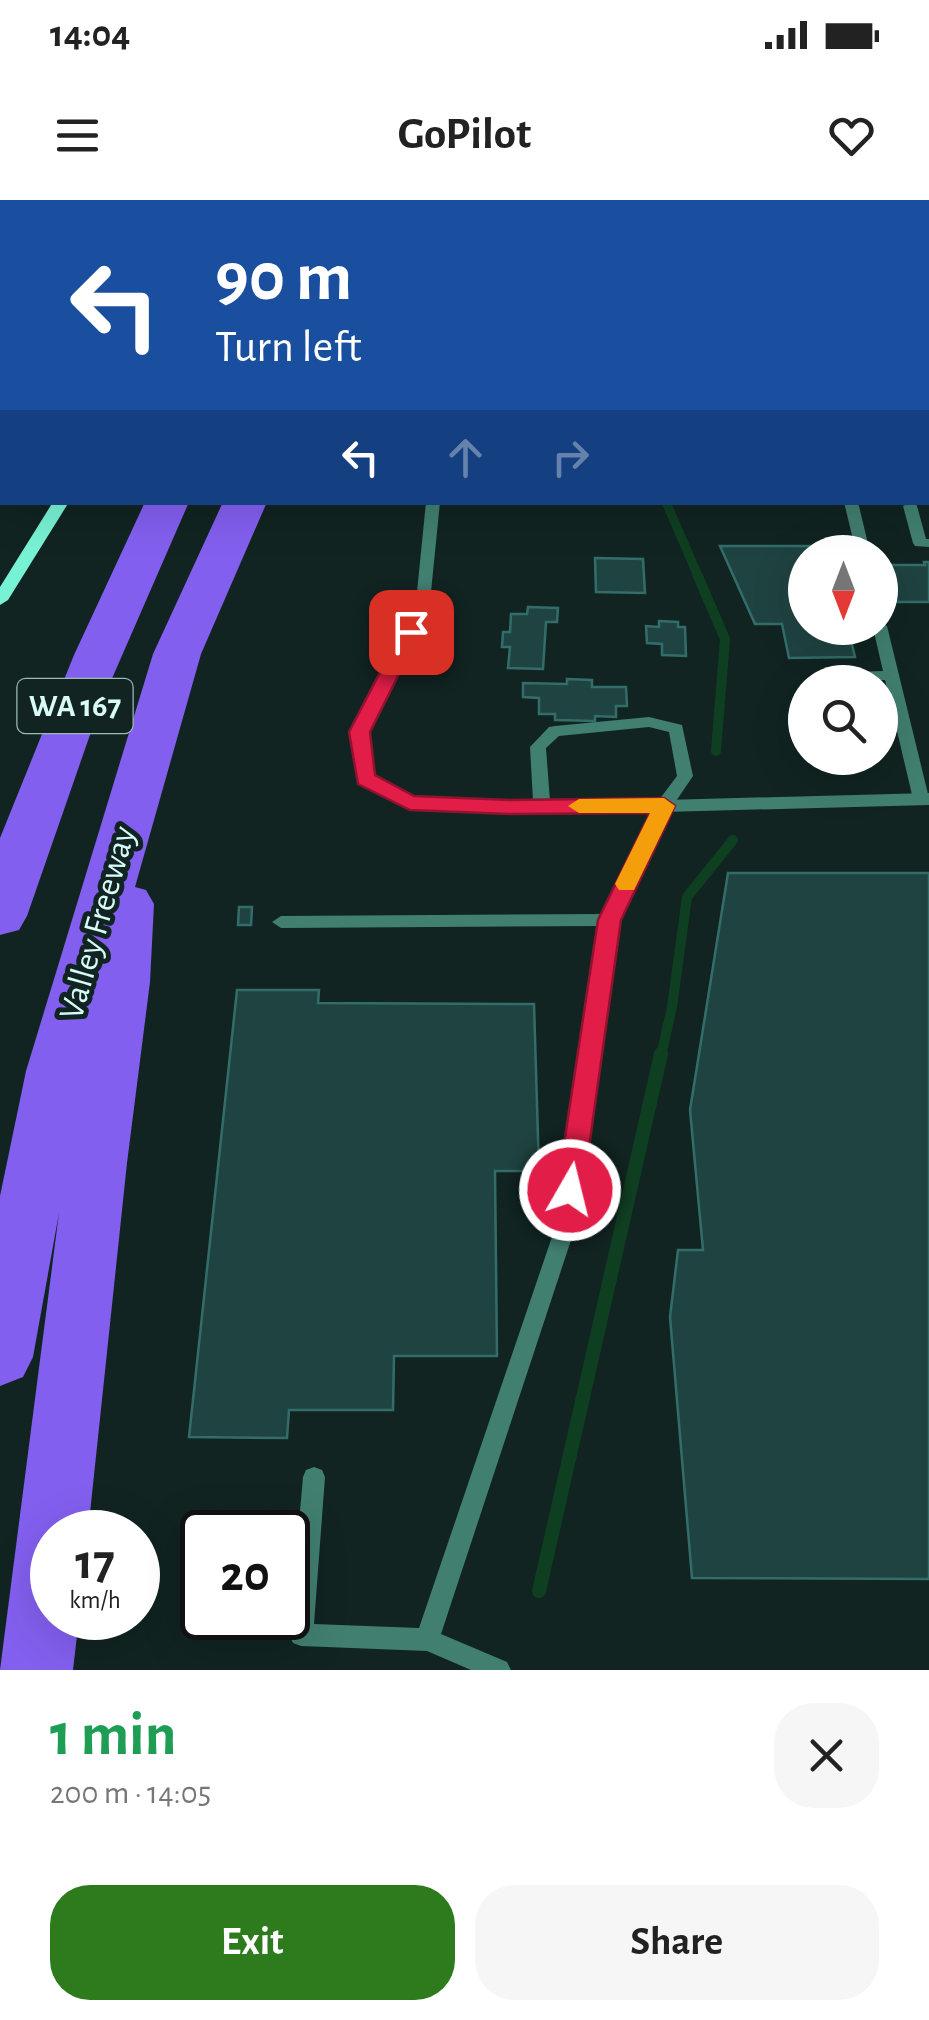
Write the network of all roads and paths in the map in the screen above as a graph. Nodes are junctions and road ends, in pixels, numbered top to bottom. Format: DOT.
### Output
graph roads {
  1 [pos="60,505"];
  2 [pos="166,505"];
  3 [pos="244,505"];
  4 [pos="433,505"];
  5 [pos="852,505"];
  6 [pos="910,506"];
  7 [pos="859,535"];
  8 [pos="929,543"];
  9 [pos="0,600"];
  10 [pos="898,703"];
  11 [pos="907,740"];
  12 [pos="929,740"];
  13 [pos="134,798"];
  14 [pos="925,799"];
  15 [pos="664,806"];
  16 [pos="542,807"];
  17 [pos="0,916"];
  18 [pos="609,920"];
  19 [pos="281,922"];
  20 [pos="0,1357"];
  21 [pos="314,1477"];
  22 [pos="427,1640"];
  23 [pos="36,1670"];
  24 [pos="499,1670"];
  1 -- 9 [label="street"];
  2 -- 17 [label="highway, WA 167"];
  3 -- 13 [label="highway, Valley Freeway / WA 167"];
  4 -- 16 [label="lane"];
  5 -- 7 [label="lane"];
  6 -- 8 [label="lane"];
  10 -- 11 [label="lane"];
  11 -- 12 [label="lane"];
  11 -- 14 [label="lane"];
  13 -- 20 [label="highway, Valley Freeway / WA 167"];
  13 -- 23 [label="highway"];
  14 -- 15 [label="street"];
  15 -- 16 [label="lane"];
  15 -- 16 [label="lane"];
  15 -- 18 [label="lane"];
  18 -- 19 [label="lane"];
  18 -- 22 [label="lane"];
  21 -- 22 [label="lane"];
  22 -- 24 [label="lane"];
}
